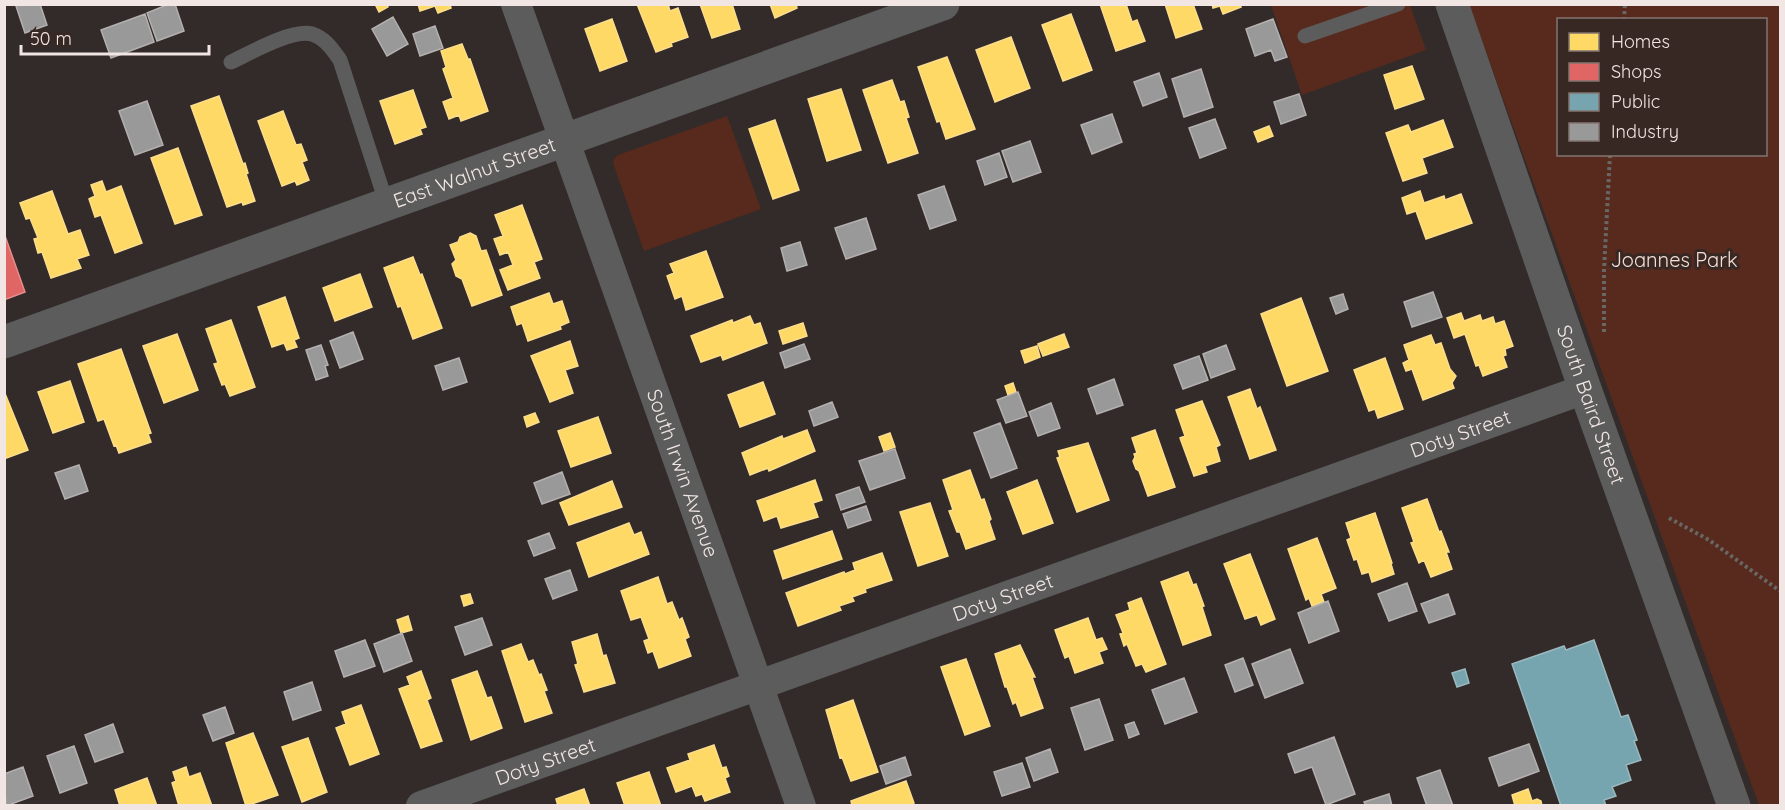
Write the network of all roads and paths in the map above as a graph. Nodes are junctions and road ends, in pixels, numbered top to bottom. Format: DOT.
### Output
graph roads {
  1 [pos="516,4"];
  2 [pos="943,4"];
  3 [pos="1398,4"];
  4 [pos="1452,4"];
  5 [pos="1305,36"];
  6 [pos="231,62"];
  7 [pos="564,141"];
  8 [pos="1610,156"];
  9 [pos="387,205"];
  10 [pos="1604,332"];
  11 [pos="4,342"];
  12 [pos="1585,389"];
  13 [pos="1669,518"];
  14 [pos="1780,591"];
  15 [pos="758,685"];
  16 [pos="421,806"];
  17 [pos="801,806"];
  18 [pos="1734,806"];
  1 -- 7 [label="street, South Irwin Avenue"];
  2 -- 7 [label="street, East Walnut Street"];
  3 -- 5 [label="lane"];
  4 -- 12 [label="street, South Baird Street"];
  6 -- 9 [label="lane"];
  7 -- 9 [label="street, East Walnut Street"];
  7 -- 15 [label="street, South Irwin Avenue"];
  8 -- 10 [label="path"];
  9 -- 11 [label="street, East Walnut Street"];
  12 -- 15 [label="street, Doty Street"];
  12 -- 18 [label="street, South Baird Street"];
  13 -- 14 [label="path"];
  15 -- 16 [label="street, Doty Street"];
  15 -- 17 [label="street, South Irwin Avenue"];
}
